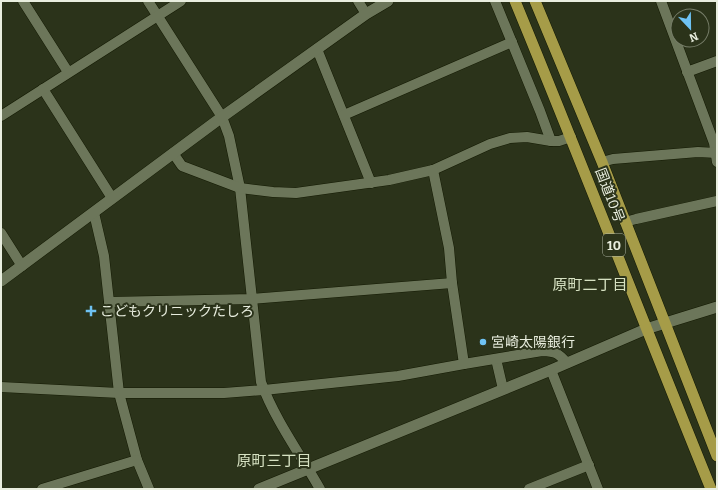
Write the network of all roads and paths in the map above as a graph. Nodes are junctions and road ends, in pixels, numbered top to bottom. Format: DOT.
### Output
graph roads {
  1 [pos="23,1"];
  2 [pos="148,1"];
  3 [pos="181,1"];
  4 [pos="358,1"];
  5 [pos="388,1"];
  6 [pos="494,1"];
  7 [pos="515,1"];
  8 [pos="535,1"];
  9 [pos="661,1"];
  10 [pos="366,14"];
  11 [pos="157,16"];
  12 [pos="512,42"];
  13 [pos="317,49"];
  14 [pos="717,61"];
  15 [pos="68,72"];
  16 [pos="688,72"];
  17 [pos="43,89"];
  18 [pos="344,115"];
  19 [pos="1,116"];
  20 [pos="222,117"];
  21 [pos="571,137"];
  22 [pos="551,141"];
  23 [pos="173,153"];
  24 [pos="717,156"];
  25 [pos="602,162"];
  26 [pos="433,170"];
  27 [pos="371,183"];
  28 [pos="240,188"];
  29 [pos="112,198"];
  30 [pos="717,201"];
  31 [pos="94,212"];
  32 [pos="625,222"];
  33 [pos="1,233"];
  34 [pos="22,266"];
  35 [pos="1,281"];
  36 [pos="452,283"];
  37 [pos="252,298"];
  38 [pos="109,302"];
  39 [pos="717,307"];
  40 [pos="665,323"];
  41 [pos="646,329"];
  42 [pos="496,359"];
  43 [pos="567,363"];
  44 [pos="464,364"];
  45 [pos="551,370"];
  46 [pos="1,387"];
  47 [pos="503,389"];
  48 [pos="264,390"];
  49 [pos="119,393"];
  50 [pos="716,450"];
  51 [pos="137,460"];
  52 [pos="589,465"];
  53 [pos="309,469"];
  54 [pos="42,489"];
  55 [pos="149,489"];
  56 [pos="259,489"];
  57 [pos="320,489"];
  58 [pos="529,489"];
  59 [pos="598,489"];
  60 [pos="711,489"];
  1 -- 15 [label="street"];
  2 -- 11 [label="street"];
  3 -- 11 [label="street"];
  4 -- 10 [label="street"];
  5 -- 10 [label="street"];
  6 -- 12 [label="street"];
  7 -- 21 [label="highway, 国道10号 / 10"];
  8 -- 25 [label="highway, 国道10号 / 10"];
  9 -- 16 [label="street"];
  10 -- 13 [label="street"];
  11 -- 15 [label="street"];
  11 -- 20 [label="street"];
  12 -- 18 [label="street"];
  12 -- 22 [label="street"];
  13 -- 18 [label="street"];
  13 -- 20 [label="street"];
  14 -- 16 [label="street"];
  15 -- 17 [label="street"];
  16 -- 24 [label="street"];
  17 -- 19 [label="street"];
  17 -- 29 [label="street"];
  18 -- 27 [label="street"];
  20 -- 23 [label="street"];
  20 -- 28 [label="street"];
  21 -- 22 [label="street"];
  21 -- 41 [label="highway, 国道10号 / 10"];
  22 -- 26 [label="street"];
  23 -- 28 [label="street"];
  23 -- 29 [label="street"];
  24 -- 25 [label="street"];
  25 -- 32 [label="highway, 国道10号 / 10"];
  26 -- 27 [label="street"];
  26 -- 36 [label="street"];
  27 -- 28 [label="street"];
  28 -- 37 [label="street"];
  29 -- 31 [label="street"];
  30 -- 32 [label="street"];
  31 -- 34 [label="street"];
  31 -- 38 [label="street"];
  32 -- 40 [label="highway, 国道10号 / 10"];
  33 -- 34 [label="street"];
  34 -- 35 [label="street"];
  36 -- 37 [label="street"];
  36 -- 44 [label="street"];
  37 -- 38 [label="street"];
  37 -- 48 [label="street"];
  38 -- 49 [label="street"];
  39 -- 40 [label="street"];
  40 -- 41 [label="street"];
  40 -- 50 [label="highway, 国道10号 / 10"];
  41 -- 43 [label="street"];
  41 -- 60 [label="highway, 国道10号 / 10"];
  42 -- 43 [label="street"];
  42 -- 44 [label="street"];
  42 -- 47 [label="street"];
  43 -- 45 [label="street"];
  44 -- 48 [label="street"];
  45 -- 47 [label="street"];
  45 -- 52 [label="street"];
  46 -- 49 [label="street"];
  47 -- 53 [label="street"];
  48 -- 49 [label="street"];
  48 -- 53 [label="street"];
  49 -- 51 [label="street"];
  51 -- 54 [label="street"];
  51 -- 55 [label="street"];
  52 -- 58 [label="street"];
  52 -- 59 [label="street"];
  53 -- 56 [label="street"];
  53 -- 57 [label="street"];
}
